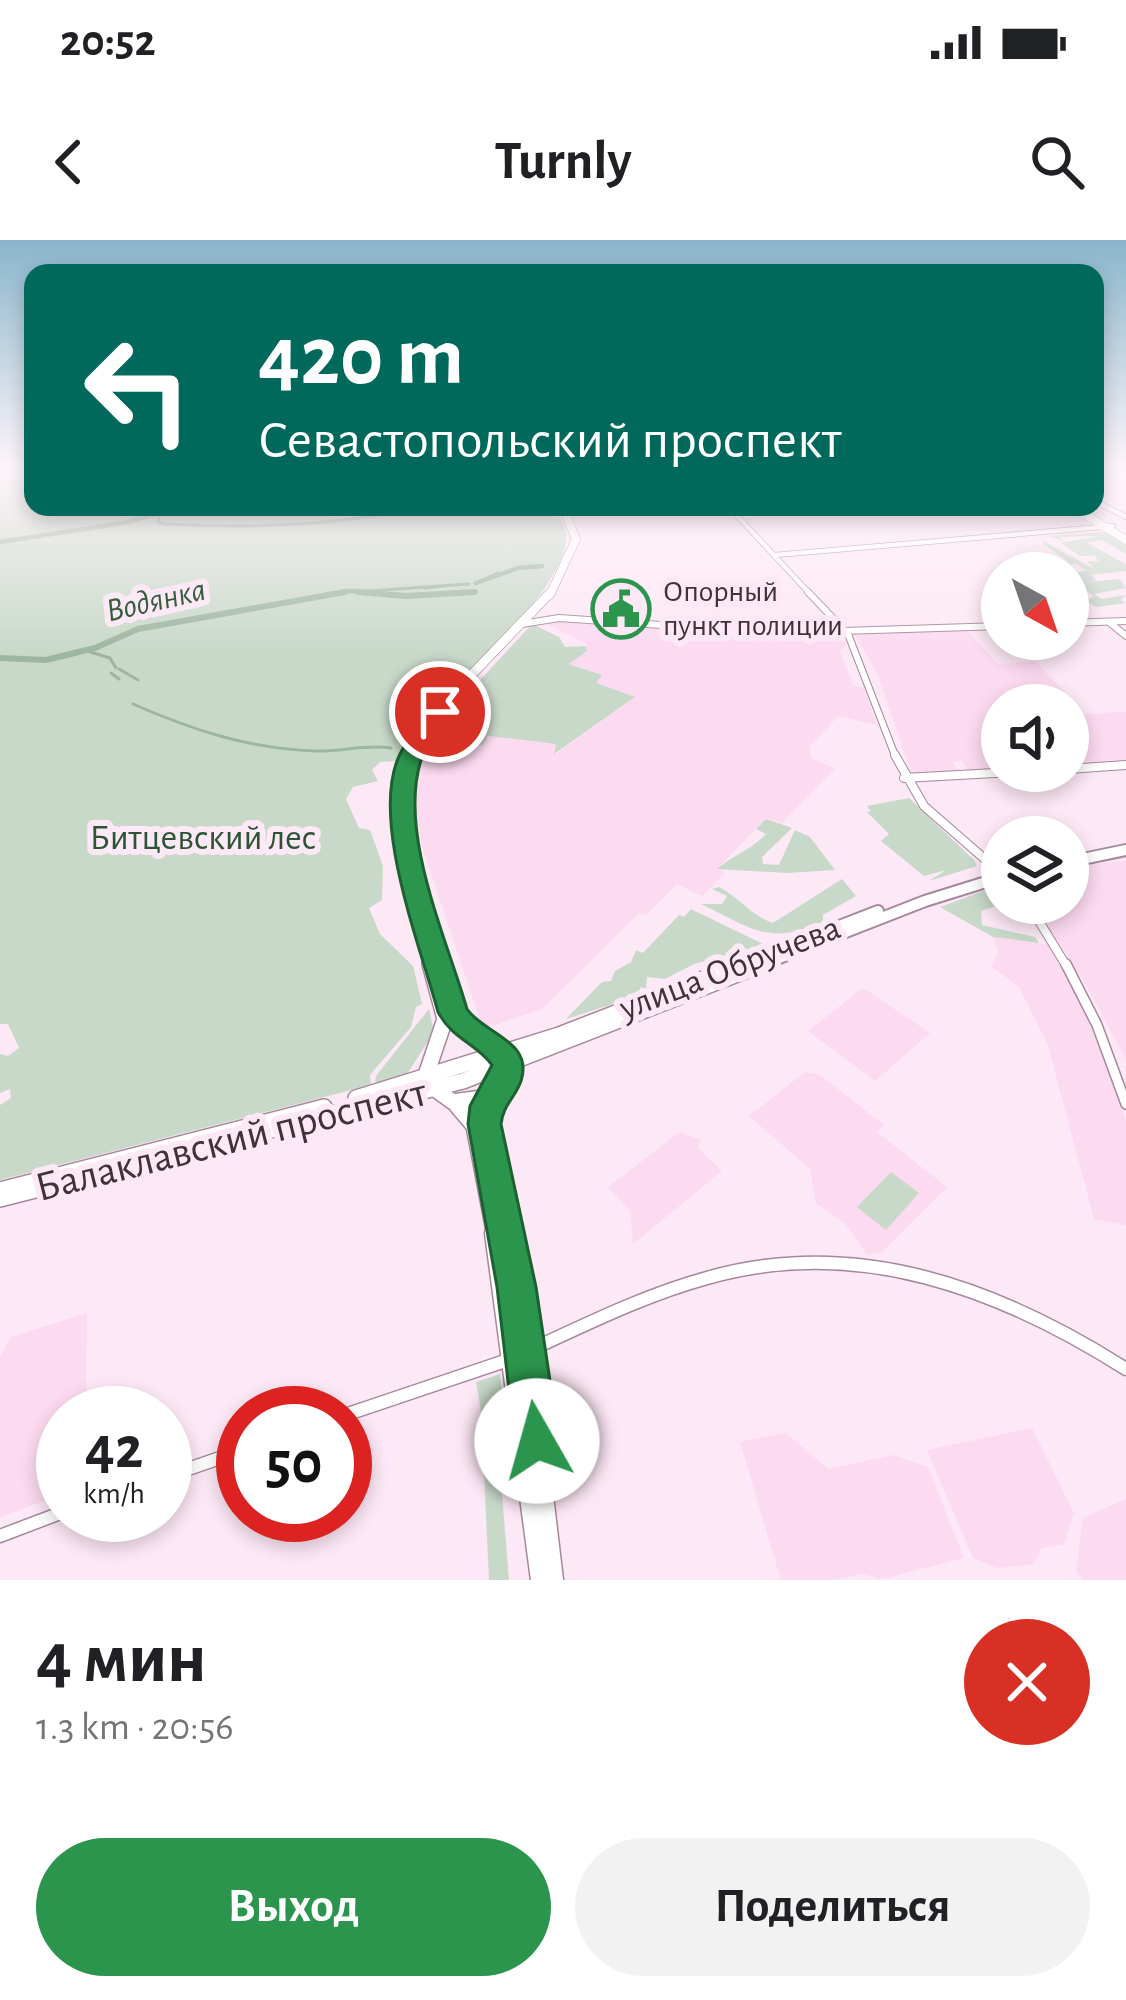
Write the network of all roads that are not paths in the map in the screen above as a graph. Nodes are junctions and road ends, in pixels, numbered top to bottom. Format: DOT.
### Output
graph roads {
  1 [pos="573,529"];
  2 [pos="750,529"];
  3 [pos="1104,529"];
  4 [pos="775,555"];
  5 [pos="557,578"];
  6 [pos="541,605"];
  7 [pos="559,618"];
  8 [pos="1108,621"];
  9 [pos="1126,621"];
  10 [pos="1089,622"];
  11 [pos="522,625"];
  12 [pos="981,627"];
  13 [pos="846,632"];
  14 [pos="1126,636"];
  15 [pos="1126,765"];
  16 [pos="1089,768"];
  17 [pos="981,774"];
  18 [pos="904,778"];
  19 [pos="1126,847"];
  20 [pos="1089,854"];
  21 [pos="981,856"];
  22 [pos="981,879"];
  23 [pos="1041,924"];
  24 [pos="480,1038"];
  25 [pos="434,1050"];
  26 [pos="504,1058"];
  27 [pos="458,1064"];
  28 [pos="463,1081"];
  29 [pos="426,1083"];
  30 [pos="496,1092"];
  31 [pos="451,1102"];
  32 [pos="1126,1105"];
  33 [pos="0,1190"];
  34 [pos="0,1199"];
  35 [pos="520,1355"];
  36 [pos="1126,1369"];
  37 [pos="372,1406"];
  38 [pos="36,1522"];
  39 [pos="0,1536"];
  40 [pos="540,1580"];
  41 [pos="554,1580"];
  1 -- 5 [label="main road"];
  2 -- 4 [label="street"];
  3 -- 4 [label="street"];
  4 -- 13 [label="street"];
  5 -- 6 [label="main road"];
  5 -- 25 [label="main road"];
  6 -- 7 [label="street"];
  6 -- 11 [label="main road"];
  7 -- 11 [label="street"];
  7 -- 13 [label="street"];
  8 -- 9 [label="street"];
  8 -- 10 [label="street"];
  8 -- 14 [label="street"];
  11 -- 24 [label="main road"];
  12 -- 13 [label="street"];
  13 -- 18 [label="street"];
  15 -- 16 [label="street"];
  17 -- 18 [label="street"];
  18 -- 21 [label="street"];
  19 -- 20 [label="main road"];
  22 -- 26 [label="main road, улица Обручева"];
  23 -- 32 [label="street"];
  24 -- 25 [label="main road"];
  24 -- 26 [label="main road"];
  25 -- 29 [label="main road"];
  26 -- 27 [label="main road, улица Обручева"];
  26 -- 28 [label="main road, улица Обручева"];
  26 -- 30 [label="main road"];
  27 -- 29 [label="main road, Балаклавский проспект"];
  28 -- 29 [label="main road, Балаклавский проспект"];
  29 -- 31 [label="main road"];
  29 -- 33 [label="main road, Балаклавский проспект"];
  29 -- 34 [label="main road, Балаклавский проспект"];
  30 -- 31 [label="main road"];
  30 -- 35 [label="main road"];
  31 -- 35 [label="main road"];
  35 -- 36 [label="street"];
  35 -- 37 [label="street"];
  35 -- 40 [label="main road"];
  35 -- 41 [label="main road"];
  38 -- 39 [label="street"];
}
